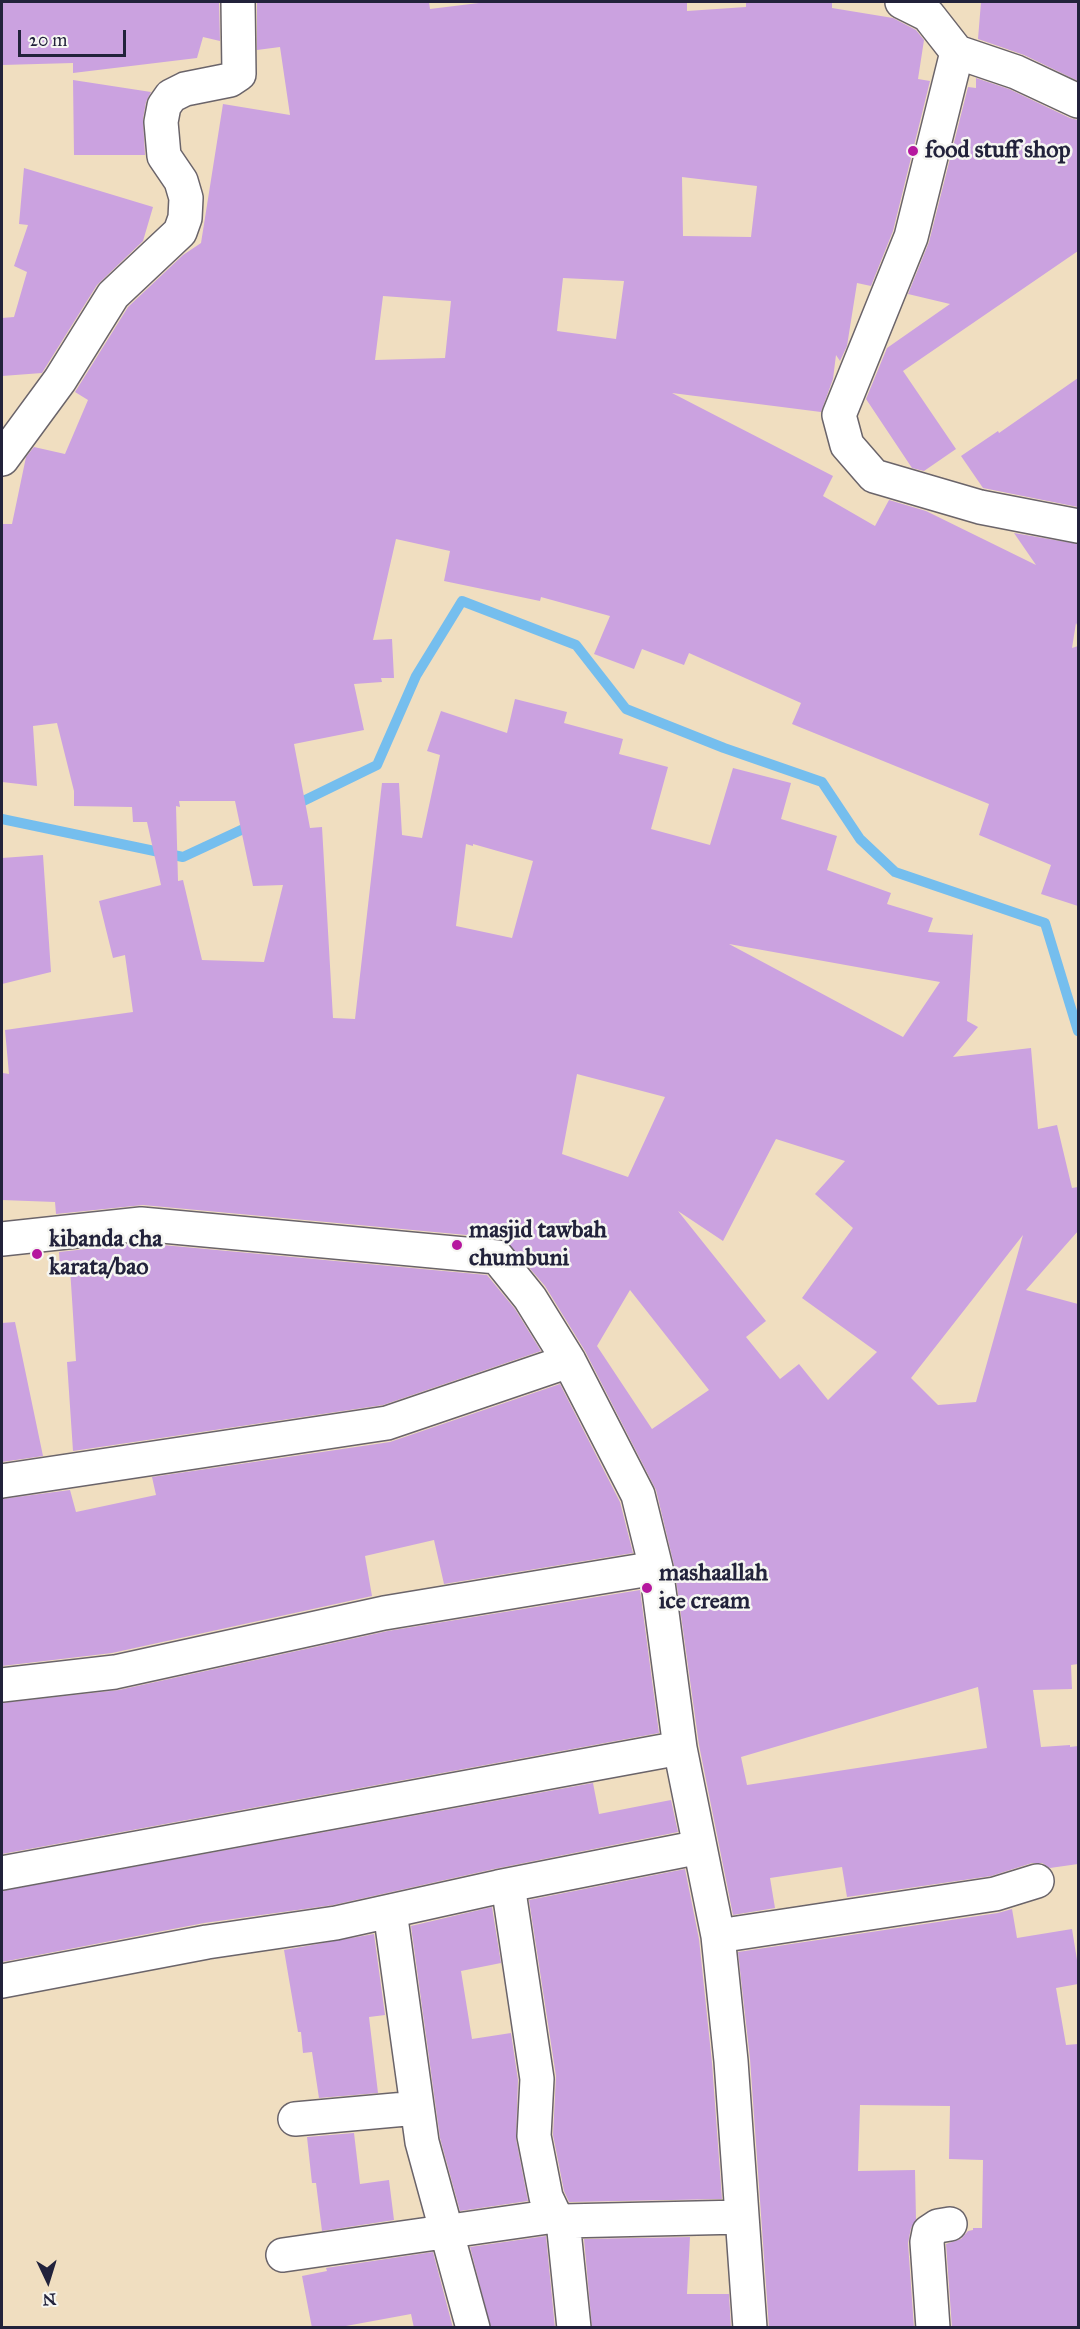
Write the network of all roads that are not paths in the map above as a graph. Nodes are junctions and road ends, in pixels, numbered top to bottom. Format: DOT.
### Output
graph roads {
  1 [pos="238,2"];
  2 [pos="902,2"];
  3 [pos="957,52"];
  4 [pos="1078,101"];
  5 [pos="2,459"];
  6 [pos="1078,526"];
  7 [pos="2,1239"];
  8 [pos="569,1361"];
  9 [pos="2,1481"];
  10 [pos="656,1568"];
  11 [pos="2,1685"];
  12 [pos="680,1748"];
  13 [pos="700,1847"];
  14 [pos="2,1873"];
  15 [pos="1037,1881"];
  16 [pos="508,1885"];
  17 [pos="390,1911"];
  18 [pos="718,1936"];
  19 [pos="2,1981"];
  20 [pos="417,2108"];
  21 [pos="295,2120"];
  22 [pos="742,2217"];
  23 [pos="559,2219"];
  24 [pos="950,2224"];
  25 [pos="445,2232"];
  26 [pos="283,2255"];
  27 [pos="473,2328"];
  28 [pos="574,2328"];
  29 [pos="750,2328"];
  30 [pos="933,2328"];
  1 -- 5 [label="street"];
  2 -- 3 [label="street"];
  3 -- 4 [label="street"];
  3 -- 6 [label="street"];
  7 -- 8 [label="street"];
  8 -- 9 [label="street"];
  8 -- 10 [label="street"];
  10 -- 11 [label="street"];
  10 -- 12 [label="street"];
  12 -- 13 [label="street"];
  12 -- 14 [label="street"];
  13 -- 16 [label="street"];
  13 -- 18 [label="street"];
  15 -- 18 [label="street"];
  16 -- 17 [label="street"];
  16 -- 23 [label="street"];
  17 -- 19 [label="street"];
  17 -- 20 [label="street"];
  18 -- 22 [label="street"];
  20 -- 21 [label="street"];
  20 -- 25 [label="street"];
  22 -- 23 [label="street"];
  22 -- 29 [label="street"];
  23 -- 25 [label="street"];
  23 -- 28 [label="street"];
  24 -- 30 [label="street"];
  25 -- 26 [label="street"];
  25 -- 27 [label="street"];
}
